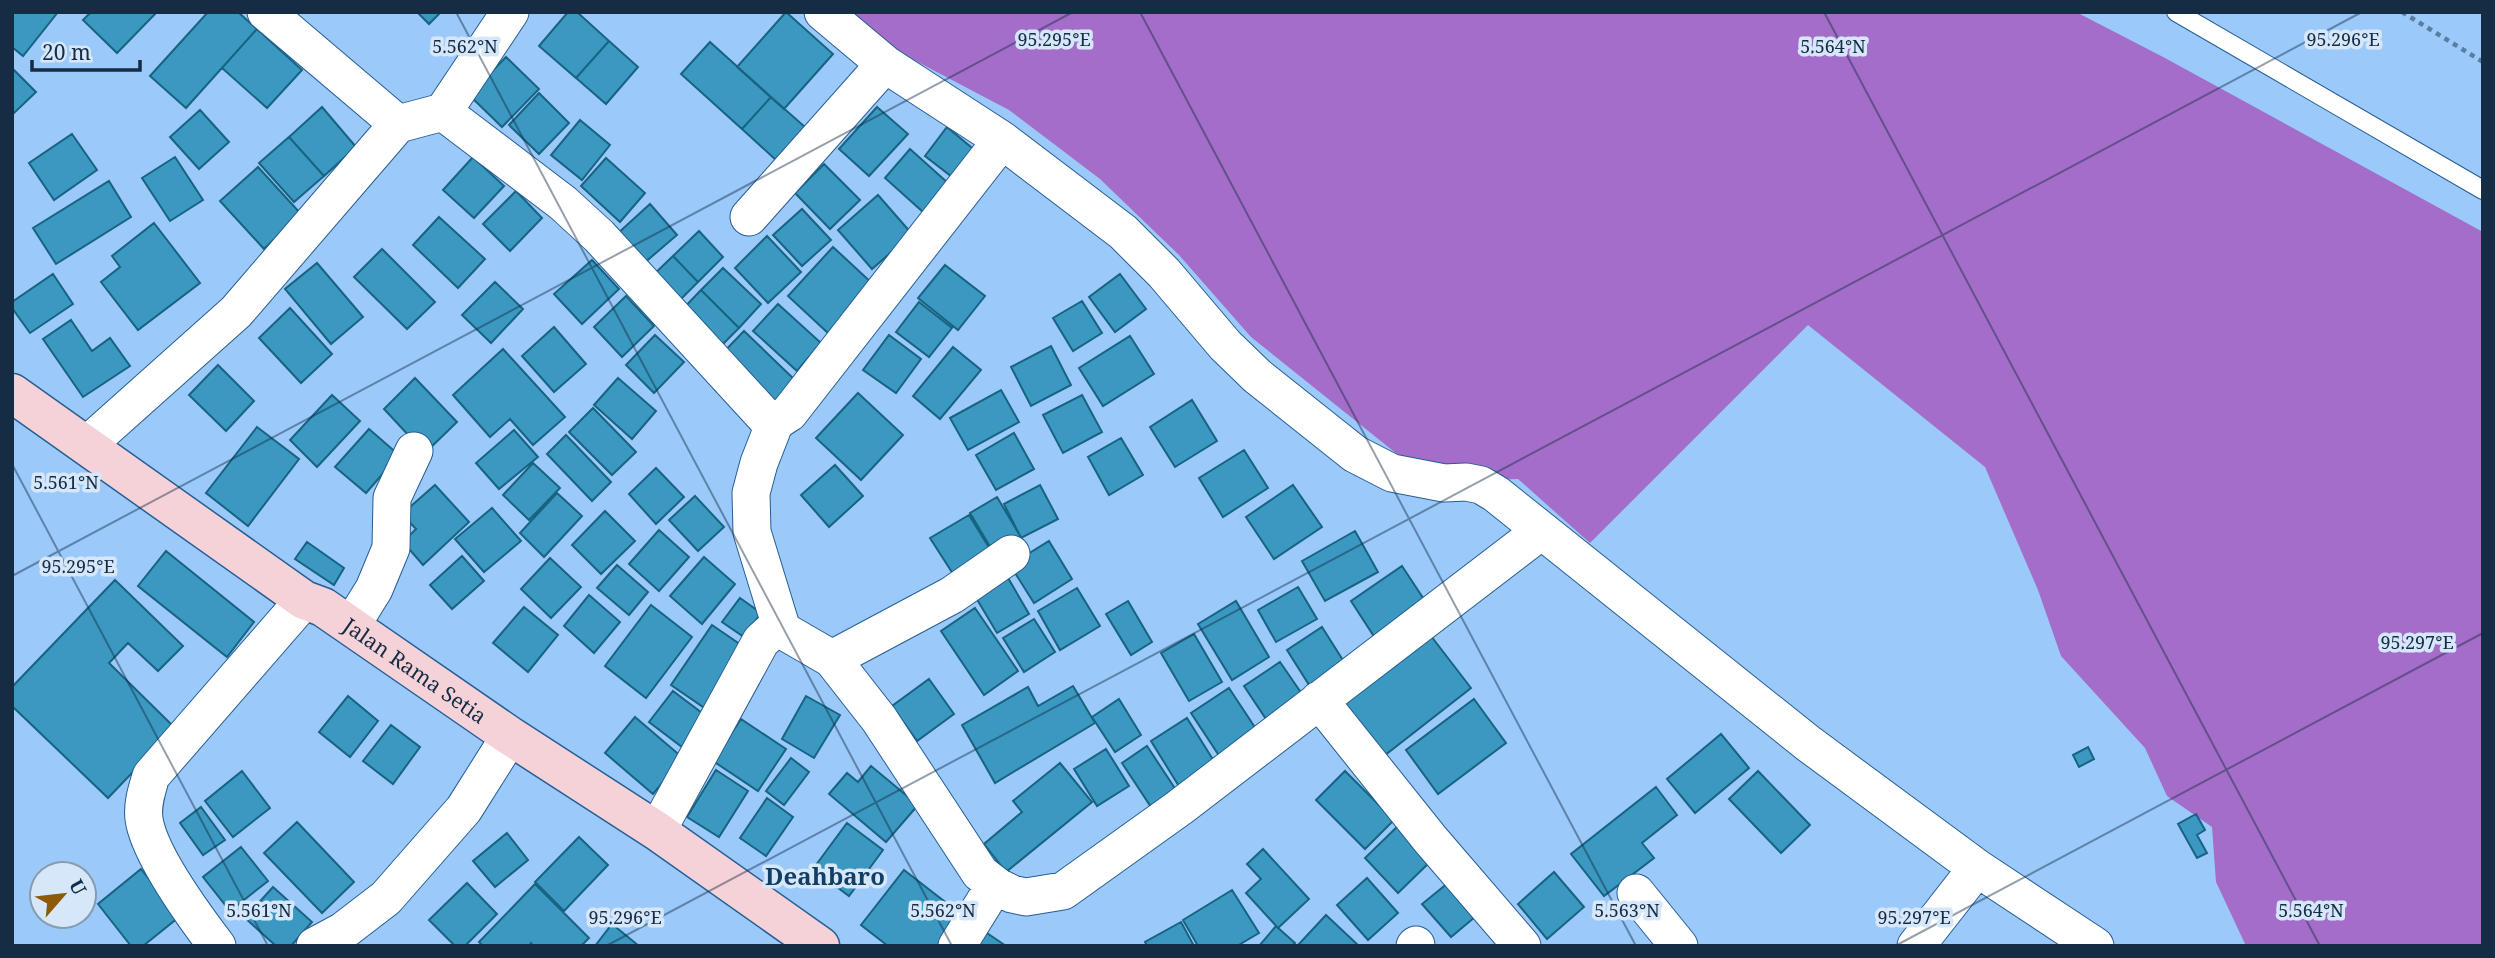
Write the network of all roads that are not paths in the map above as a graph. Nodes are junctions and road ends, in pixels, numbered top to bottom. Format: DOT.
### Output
graph roads {
  1 [pos="266,12"];
  2 [pos="510,12"];
  3 [pos="823,12"];
  4 [pos="2176,12"];
  5 [pos="885,64"];
  6 [pos="443,112"];
  7 [pos="398,124"];
  8 [pos="1002,140"];
  9 [pos="2483,190"];
  10 [pos="749,217"];
  11 [pos="12,393"];
  12 [pos="775,422"];
  13 [pos="87,444"];
  14 [pos="414,452"];
  15 [pos="1541,531"];
  16 [pos="1011,554"];
  17 [pos="304,600"];
  18 [pos="351,626"];
  19 [pos="782,629"];
  20 [pos="832,659"];
  21 [pos="1319,700"];
  22 [pos="510,736"];
  23 [pos="657,831"];
  24 [pos="1978,868"];
  25 [pos="995,885"];
  26 [pos="1636,893"];
  27 [pos="199,939"];
  28 [pos="315,946"];
  29 [pos="820,946"];
  30 [pos="957,946"];
  31 [pos="1522,946"];
  32 [pos="1679,946"];
  33 [pos="1916,946"];
  34 [pos="2095,946"];
  1 -- 7 [label="street"];
  2 -- 6 [label="street"];
  3 -- 5 [label="street"];
  4 -- 9 [label="lane"];
  5 -- 8 [label="street"];
  5 -- 10 [label="street"];
  6 -- 7 [label="street"];
  6 -- 12 [label="street"];
  7 -- 13 [label="street"];
  8 -- 12 [label="street"];
  8 -- 15 [label="street"];
  11 -- 13 [label="street, Jalan Rama Setia"];
  12 -- 19 [label="street"];
  13 -- 17 [label="street, Jalan Rama Setia"];
  14 -- 18 [label="street"];
  15 -- 21 [label="street"];
  15 -- 24 [label="street"];
  16 -- 20 [label="street"];
  17 -- 18 [label="street, Jalan Rama Setia"];
  17 -- 27 [label="street"];
  18 -- 22 [label="street, Jalan Rama Setia"];
  19 -- 20 [label="street"];
  19 -- 23 [label="street"];
  20 -- 25 [label="street"];
  21 -- 25 [label="street"];
  21 -- 31 [label="street"];
  22 -- 23 [label="street, Jalan Rama Setia"];
  22 -- 28 [label="street"];
  23 -- 29 [label="street, Jalan Rama Setia"];
  24 -- 33 [label="street"];
  24 -- 34 [label="street"];
  25 -- 30 [label="street"];
  26 -- 32 [label="street"];
}
